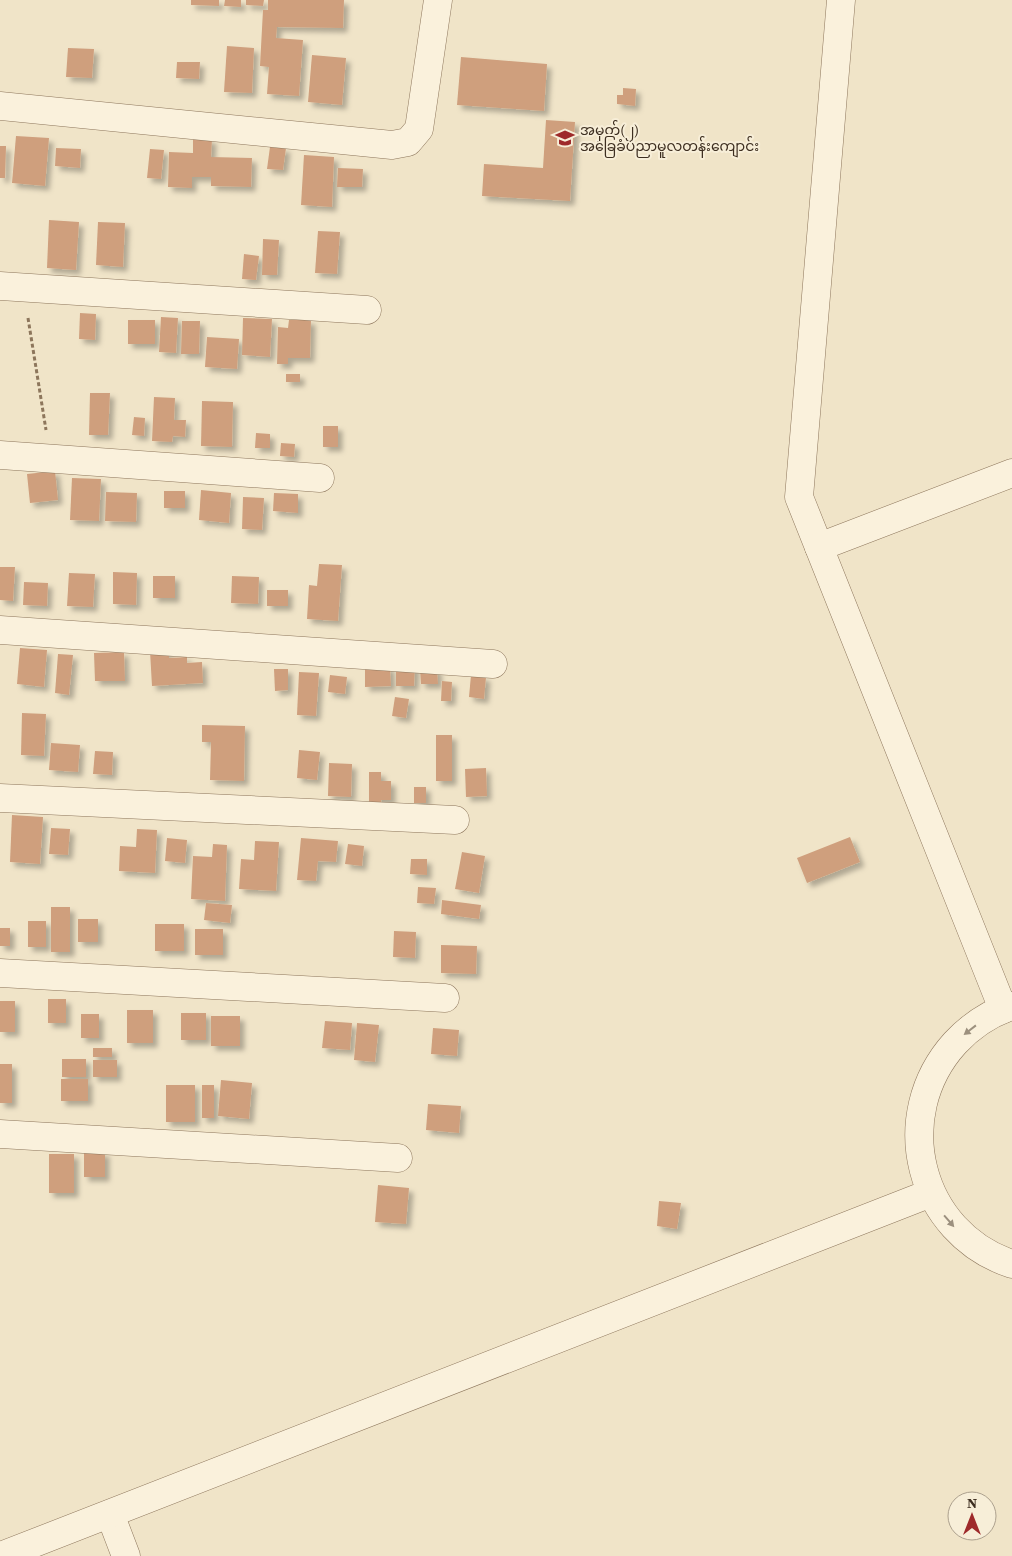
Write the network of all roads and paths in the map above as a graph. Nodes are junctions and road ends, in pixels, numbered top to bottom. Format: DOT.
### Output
graph roads {
  1 [pos="438,0"];
  2 [pos="841,0"];
  3 [pos="0,106"];
  4 [pos="11,287"];
  5 [pos="367,310"];
  6 [pos="0,455"];
  7 [pos="51,459"];
  8 [pos="1012,473"];
  9 [pos="320,478"];
  10 [pos="819,547"];
  11 [pos="0,630"];
  12 [pos="493,664"];
  13 [pos="0,798"];
  14 [pos="456,820"];
  15 [pos="0,972"];
  16 [pos="445,998"];
  17 [pos="1008,1008"];
  18 [pos="0,1134"];
  19 [pos="398,1158"];
  20 [pos="931,1193"];
  21 [pos="1012,1264"];
  22 [pos="110,1514"];
  23 [pos="1,1556"];
  24 [pos="126,1556"];
  1 -- 3 [label="street"];
  2 -- 10 [label="street"];
  4 -- 5 [label="street"];
  4 -- 7 [label="path"];
  6 -- 7 [label="street"];
  7 -- 9 [label="street"];
  8 -- 10 [label="street"];
  10 -- 17 [label="street"];
  11 -- 12 [label="street"];
  13 -- 14 [label="street"];
  15 -- 16 [label="street"];
  17 -- 20 [label="street, one-way"];
  18 -- 19 [label="street"];
  20 -- 21 [label="street, one-way"];
  20 -- 22 [label="street"];
  22 -- 23 [label="street"];
  22 -- 24 [label="street"];
}
